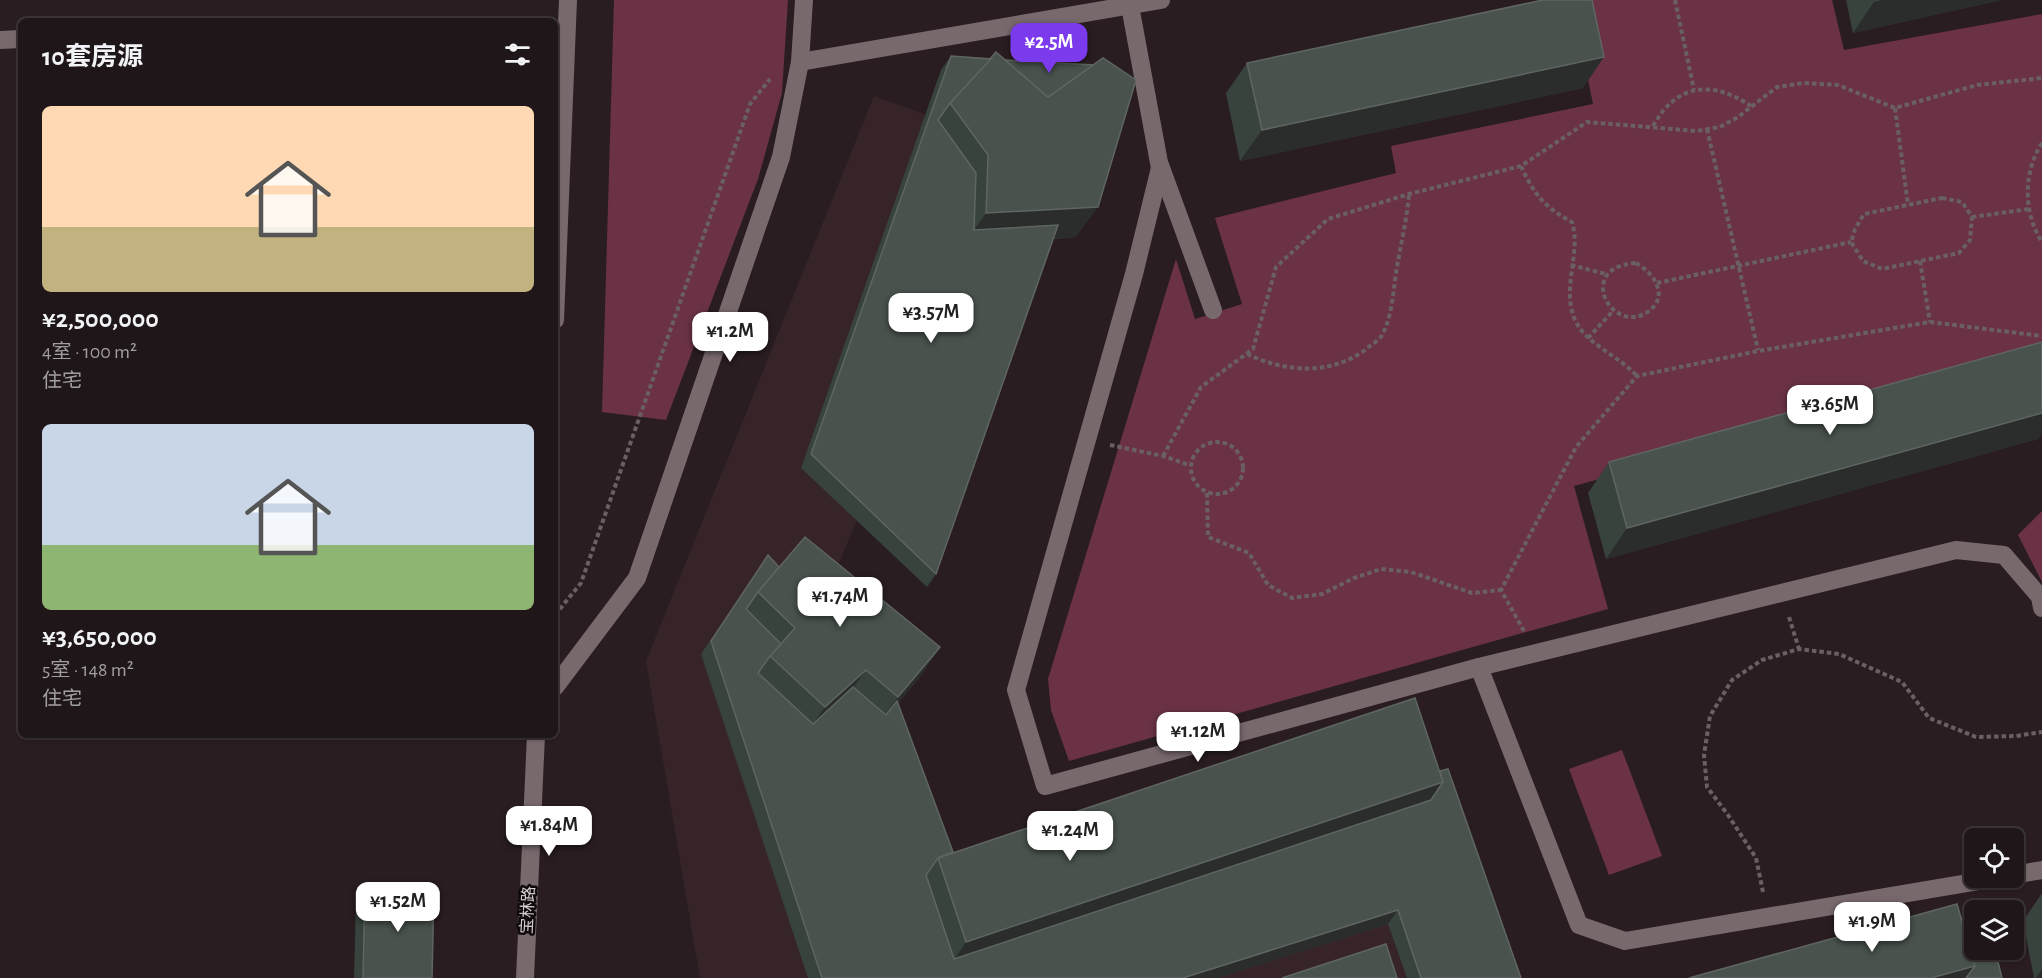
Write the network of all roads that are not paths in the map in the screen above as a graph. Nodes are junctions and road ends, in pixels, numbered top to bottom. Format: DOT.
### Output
graph roads {
  1 [pos="568,0"];
  2 [pos="804,0"];
  3 [pos="1161,0"];
  4 [pos="1130,6"];
  5 [pos="561,24"];
  6 [pos="18,39"];
  7 [pos="0,40"];
  8 [pos="800,62"];
  9 [pos="1160,164"];
  10 [pos="558,172"];
  11 [pos="1213,310"];
  12 [pos="2042,608"];
  13 [pos="1479,667"];
  14 [pos="558,683"];
  15 [pos="536,738"];
  16 [pos="2042,870"];
  17 [pos="2024,873"];
  18 [pos="1964,883"];
  19 [pos="525,978"];
  1 -- 5 [label="street"];
  2 -- 8 [label="street"];
  3 -- 4 [label="street"];
  4 -- 8 [label="street"];
  4 -- 9 [label="street"];
  5 -- 10 [label="street"];
  6 -- 7 [label="street"];
  8 -- 14 [label="street"];
  9 -- 11 [label="street"];
  9 -- 13 [label="street"];
  12 -- 13 [label="street"];
  13 -- 18 [label="street"];
  15 -- 19 [label="street, 宝林路"];
  16 -- 17 [label="street"];
}
